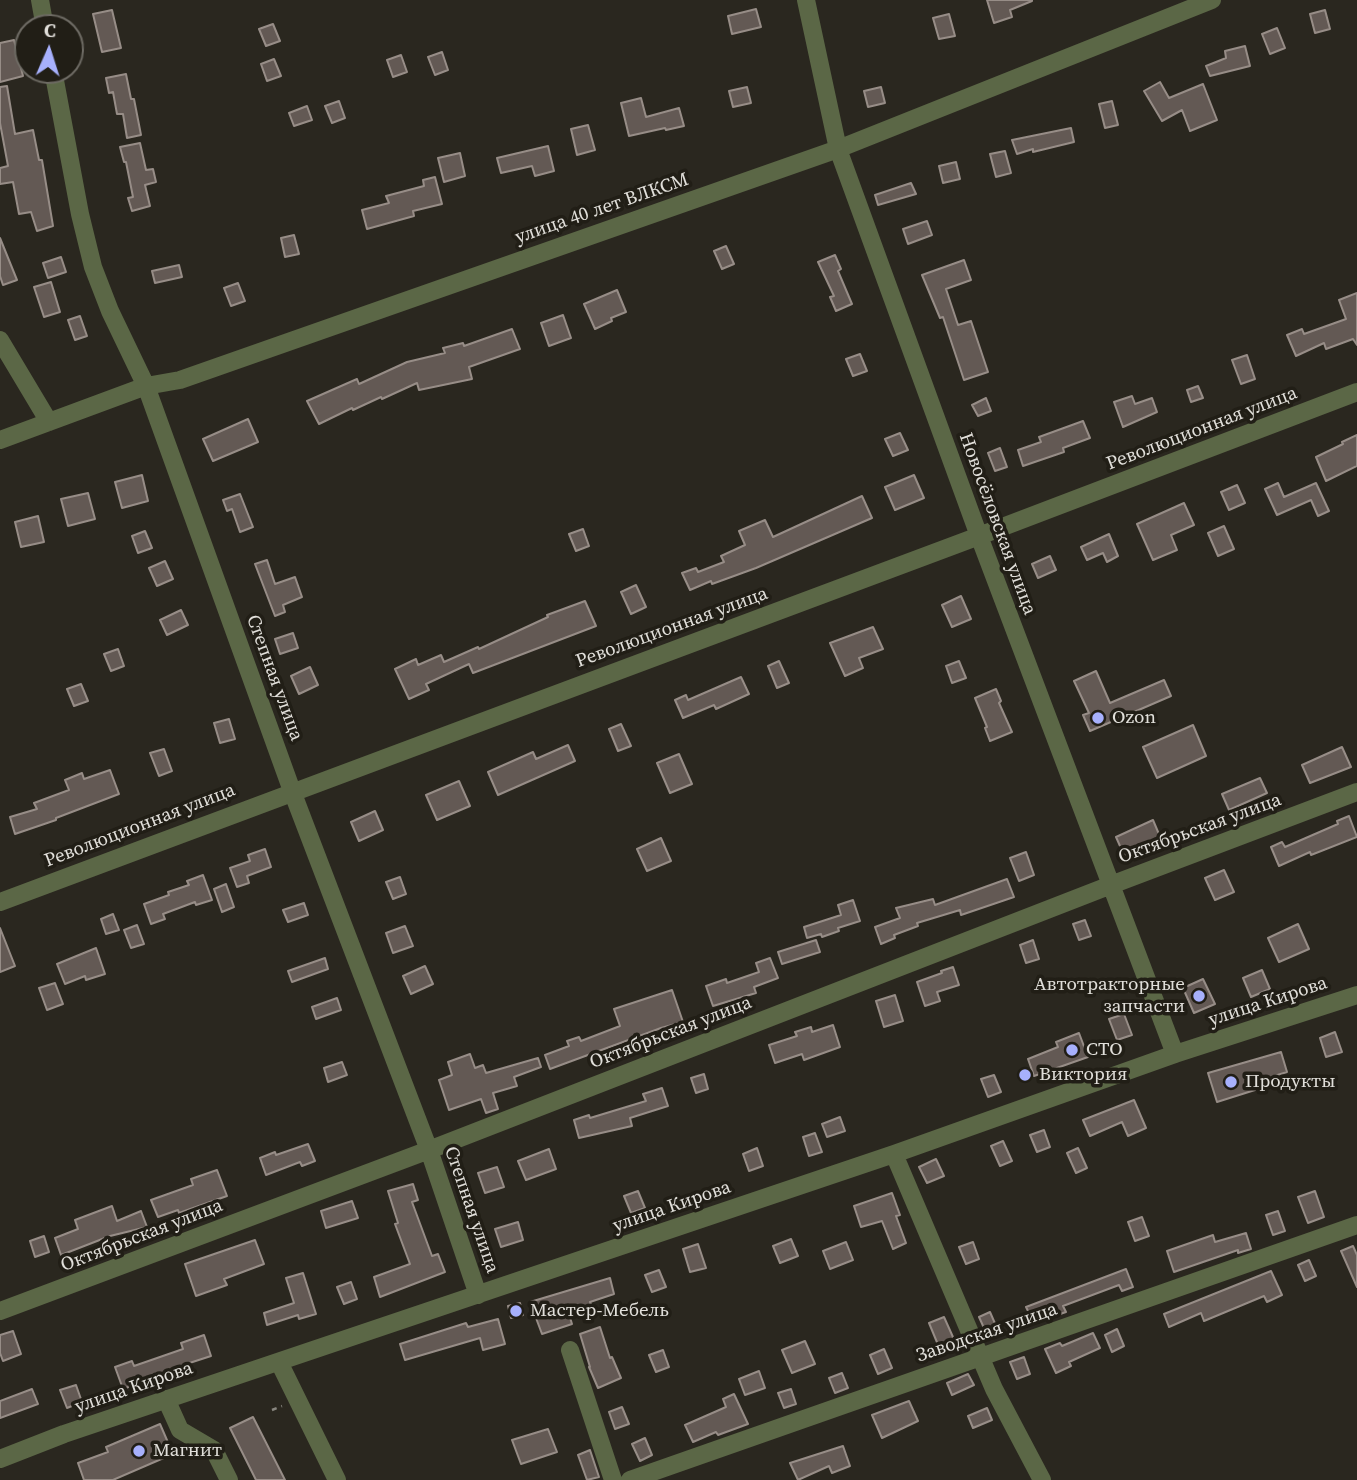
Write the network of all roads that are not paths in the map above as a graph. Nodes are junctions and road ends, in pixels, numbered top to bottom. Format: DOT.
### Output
graph roads {
  1 [pos="806,0"];
  2 [pos="1212,0"];
  3 [pos="56,84"];
  4 [pos="838,149"];
  5 [pos="0,340"];
  6 [pos="146,386"];
  7 [pos="1357,392"];
  8 [pos="49,422"];
  9 [pos="0,440"];
  10 [pos="979,536"];
  11 [pos="292,791"];
  12 [pos="1357,793"];
  13 [pos="1111,885"];
  14 [pos="0,902"];
  15 [pos="1357,995"];
  16 [pos="1175,1054"];
  17 [pos="429,1150"];
  18 [pos="894,1154"];
  19 [pos="1357,1225"];
  20 [pos="478,1295"];
  21 [pos="0,1311"];
  22 [pos="570,1350"];
  23 [pos="981,1358"];
  24 [pos="279,1362"];
  25 [pos="166,1399"];
  26 [pos="0,1459"];
  27 [pos="229,1480"];
  28 [pos="337,1480"];
  29 [pos="613,1480"];
  30 [pos="630,1480"];
  31 [pos="1042,1480"];
  1 -- 4 [label="street, Новосёловская улица"];
  2 -- 4 [label="street, улица 40 лет ВЛКСМ"];
  3 -- 6 [label="street, Степная улица"];
  4 -- 6 [label="street, улица 40 лет ВЛКСМ"];
  4 -- 10 [label="street, Новосёловская улица"];
  5 -- 8 [label="street"];
  6 -- 8 [label="street, улица 40 лет ВЛКСМ"];
  6 -- 11 [label="street, Степная улица"];
  7 -- 10 [label="street, Революционная улица"];
  8 -- 9 [label="street, улица 40 лет ВЛКСМ"];
  10 -- 11 [label="street, Революционная улица"];
  10 -- 13 [label="street, Новосёловская улица"];
  11 -- 14 [label="street, Революционная улица"];
  11 -- 17 [label="street, Степная улица"];
  12 -- 13 [label="street, Октябрьская улица"];
  13 -- 16 [label="street, Новосёловская улица"];
  13 -- 17 [label="street, Октябрьская улица"];
  15 -- 16 [label="street, улица Кирова"];
  16 -- 18 [label="street, улица Кирова"];
  17 -- 20 [label="street, Степная улица"];
  17 -- 21 [label="street, Октябрьская улица"];
  18 -- 20 [label="street, улица Кирова"];
  18 -- 23 [label="street"];
  19 -- 23 [label="street, Заводская улица"];
  20 -- 24 [label="street, улица Кирова"];
  22 -- 29 [label="street"];
  23 -- 30 [label="street, Заводская улица"];
  23 -- 31 [label="street"];
  24 -- 25 [label="street, улица Кирова"];
  24 -- 28 [label="street"];
  25 -- 26 [label="street, улица Кирова"];
  25 -- 27 [label="street"];
}
